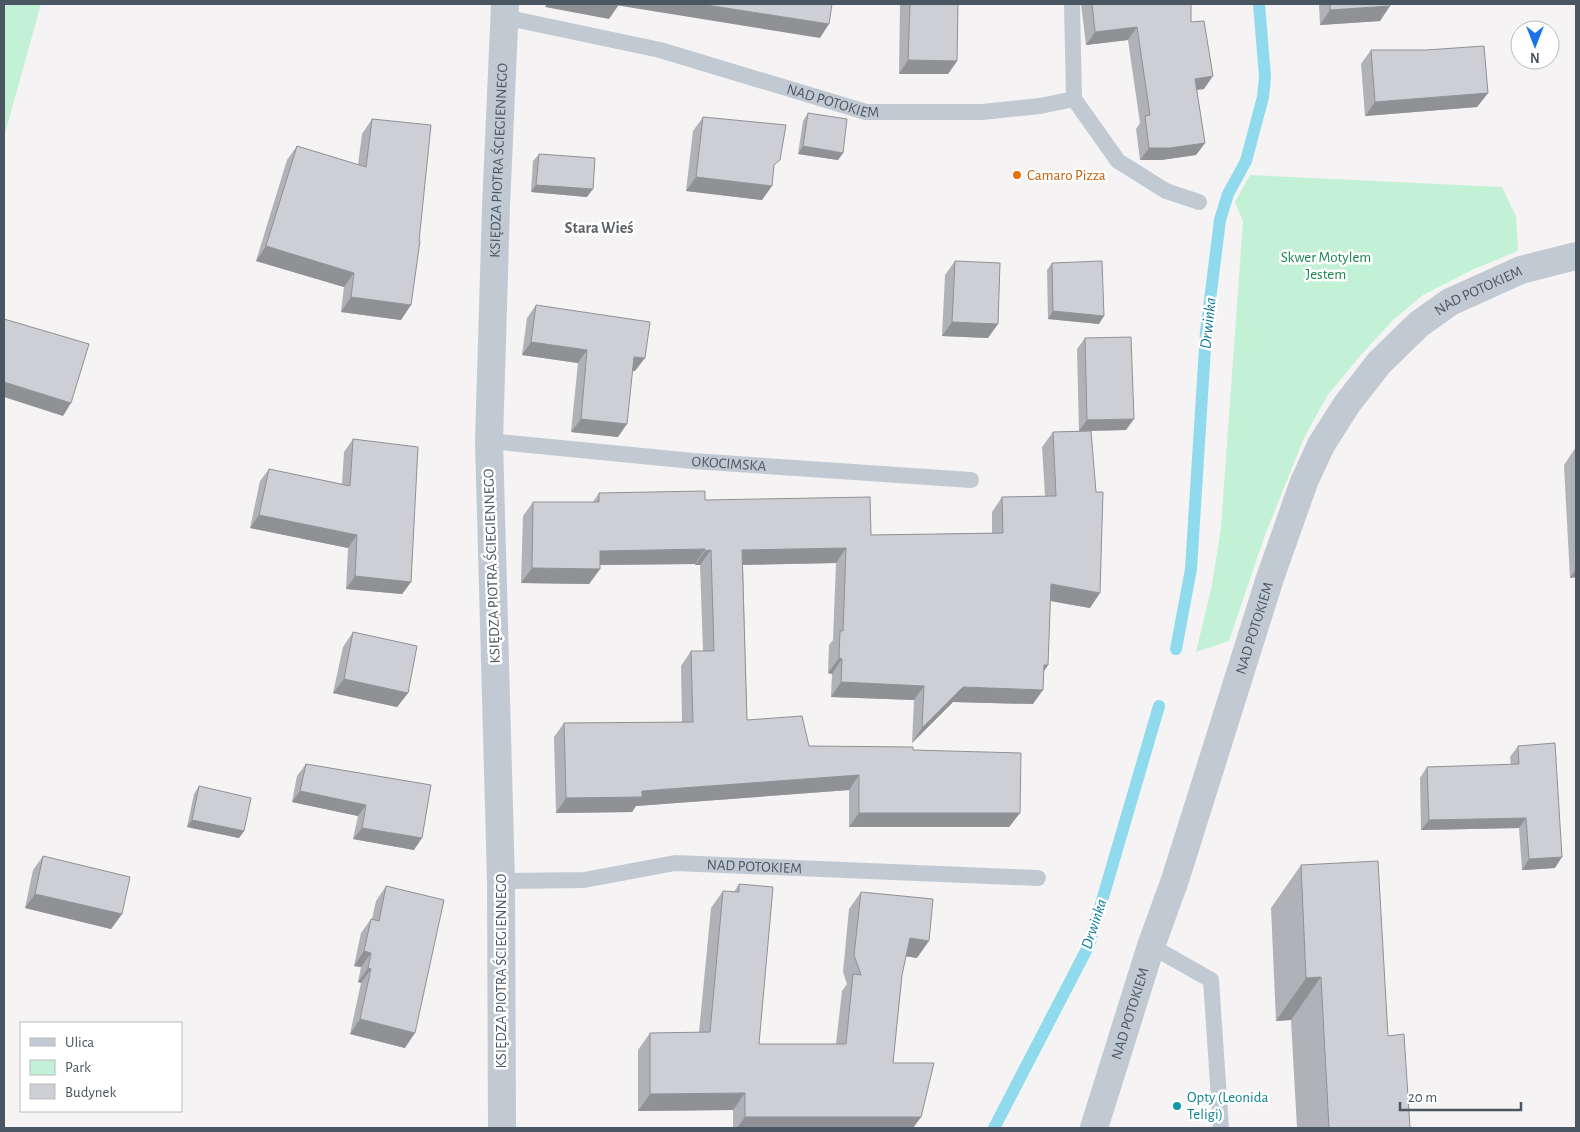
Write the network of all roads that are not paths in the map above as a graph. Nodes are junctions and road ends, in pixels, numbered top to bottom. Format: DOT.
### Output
graph roads {
  1 [pos="1072,4"];
  2 [pos="505,10"];
  3 [pos="1074,99"];
  4 [pos="1199,202"];
  5 [pos="1576,256"];
  6 [pos="489,440"];
  7 [pos="971,480"];
  8 [pos="1038,878"];
  9 [pos="501,881"];
  10 [pos="1151,946"];
  11 [pos="502,1128"];
  12 [pos="1094,1128"];
  13 [pos="1221,1128"];
  1 -- 3 [label="lane"];
  2 -- 3 [label="lane, NAD POTOKIEM"];
  2 -- 6 [label="street, KSIĘDZA PIOTRA ŚCIEGIENNEGO"];
  3 -- 4 [label="lane"];
  5 -- 10 [label="street, NAD POTOKIEM"];
  6 -- 7 [label="lane, OKOCIMSKA"];
  6 -- 9 [label="street, KSIĘDZA PIOTRA ŚCIEGIENNEGO"];
  8 -- 9 [label="lane, NAD POTOKIEM"];
  9 -- 11 [label="street, KSIĘDZA PIOTRA ŚCIEGIENNEGO"];
  10 -- 12 [label="street, NAD POTOKIEM"];
  10 -- 13 [label="lane"];
}
